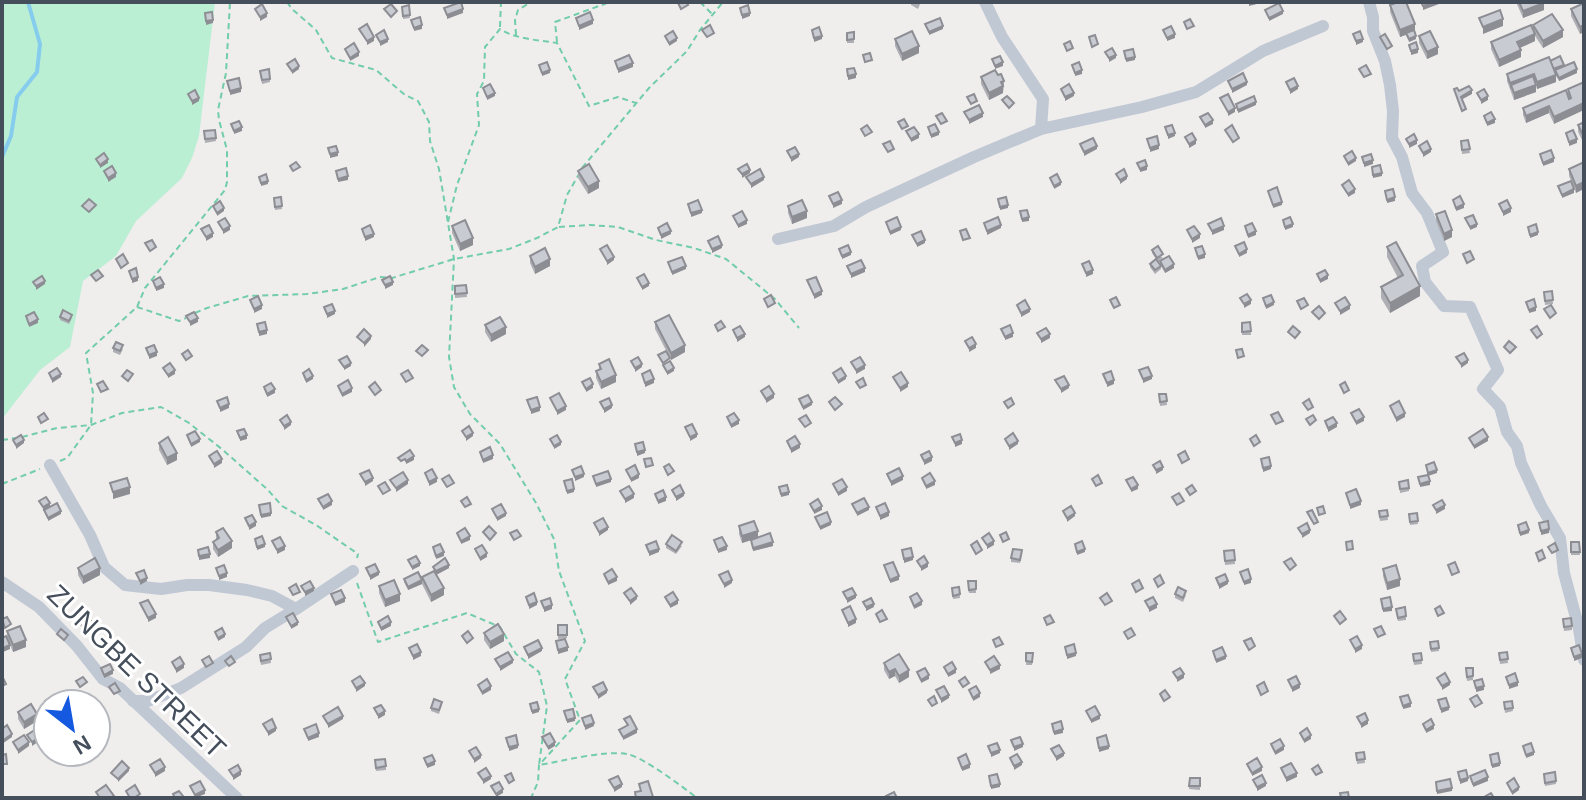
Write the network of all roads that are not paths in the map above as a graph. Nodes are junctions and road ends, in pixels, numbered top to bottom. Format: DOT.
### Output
graph roads {
  1 [pos="985,2"];
  2 [pos="1369,2"];
  3 [pos="1323,26"];
  4 [pos="1041,129"];
  5 [pos="778,239"];
  6 [pos="50,465"];
  7 [pos="353,571"];
  8 [pos="2,582"];
  9 [pos="296,609"];
  10 [pos="1584,660"];
  11 [pos="133,701"];
  12 [pos="237,798"];
  1 -- 4 [label="street"];
  2 -- 10 [label="street"];
  3 -- 4 [label="street"];
  4 -- 5 [label="street"];
  6 -- 9 [label="street"];
  7 -- 9 [label="street"];
  8 -- 11 [label="street, ZUNGBE STREET"];
  9 -- 11 [label="street"];
  11 -- 12 [label="street, ZUNGBE STREET"];
}
